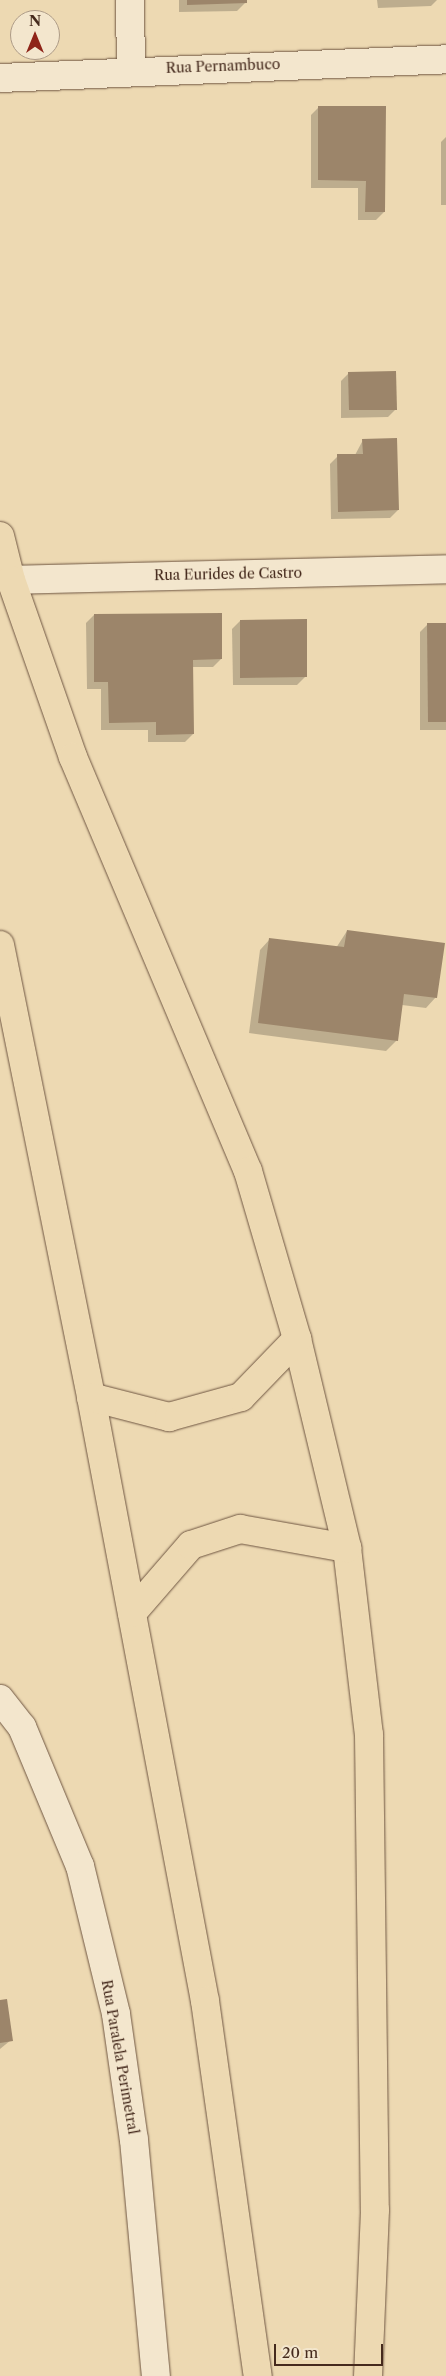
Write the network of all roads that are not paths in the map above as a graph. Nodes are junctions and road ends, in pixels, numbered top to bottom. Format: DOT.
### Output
graph roads {
  1 [pos="130,0"];
  2 [pos="446,59"];
  3 [pos="131,69"];
  4 [pos="0,78"];
  5 [pos="0,536"];
  6 [pos="446,569"];
  7 [pos="11,580"];
  8 [pos="0,945"];
  9 [pos="297,1340"];
  10 [pos="91,1397"];
  11 [pos="347,1548"];
  12 [pos="132,1613"];
  13 [pos="0,1699"];
  14 [pos="371,2343"];
  15 [pos="156,2376"];
  16 [pos="258,2376"];
  17 [pos="368,2376"];
  18 [pos="377,2376"];
  1 -- 3 [label="street"];
  2 -- 3 [label="street, Rua Pernambuco"];
  3 -- 4 [label="street, Rua Pernambuco"];
  5 -- 7 [label="main road"];
  6 -- 7 [label="street, Rua Eurides de Castro"];
  7 -- 9 [label="main road"];
  8 -- 10 [label="main road"];
  9 -- 10 [label="main road"];
  9 -- 11 [label="main road"];
  10 -- 12 [label="main road"];
  11 -- 12 [label="main road"];
  11 -- 14 [label="main road"];
  12 -- 16 [label="main road"];
  13 -- 15 [label="street, Rua Paralela Perimetral"];
  14 -- 17 [label="main road"];
  14 -- 18 [label="main road"];
}
